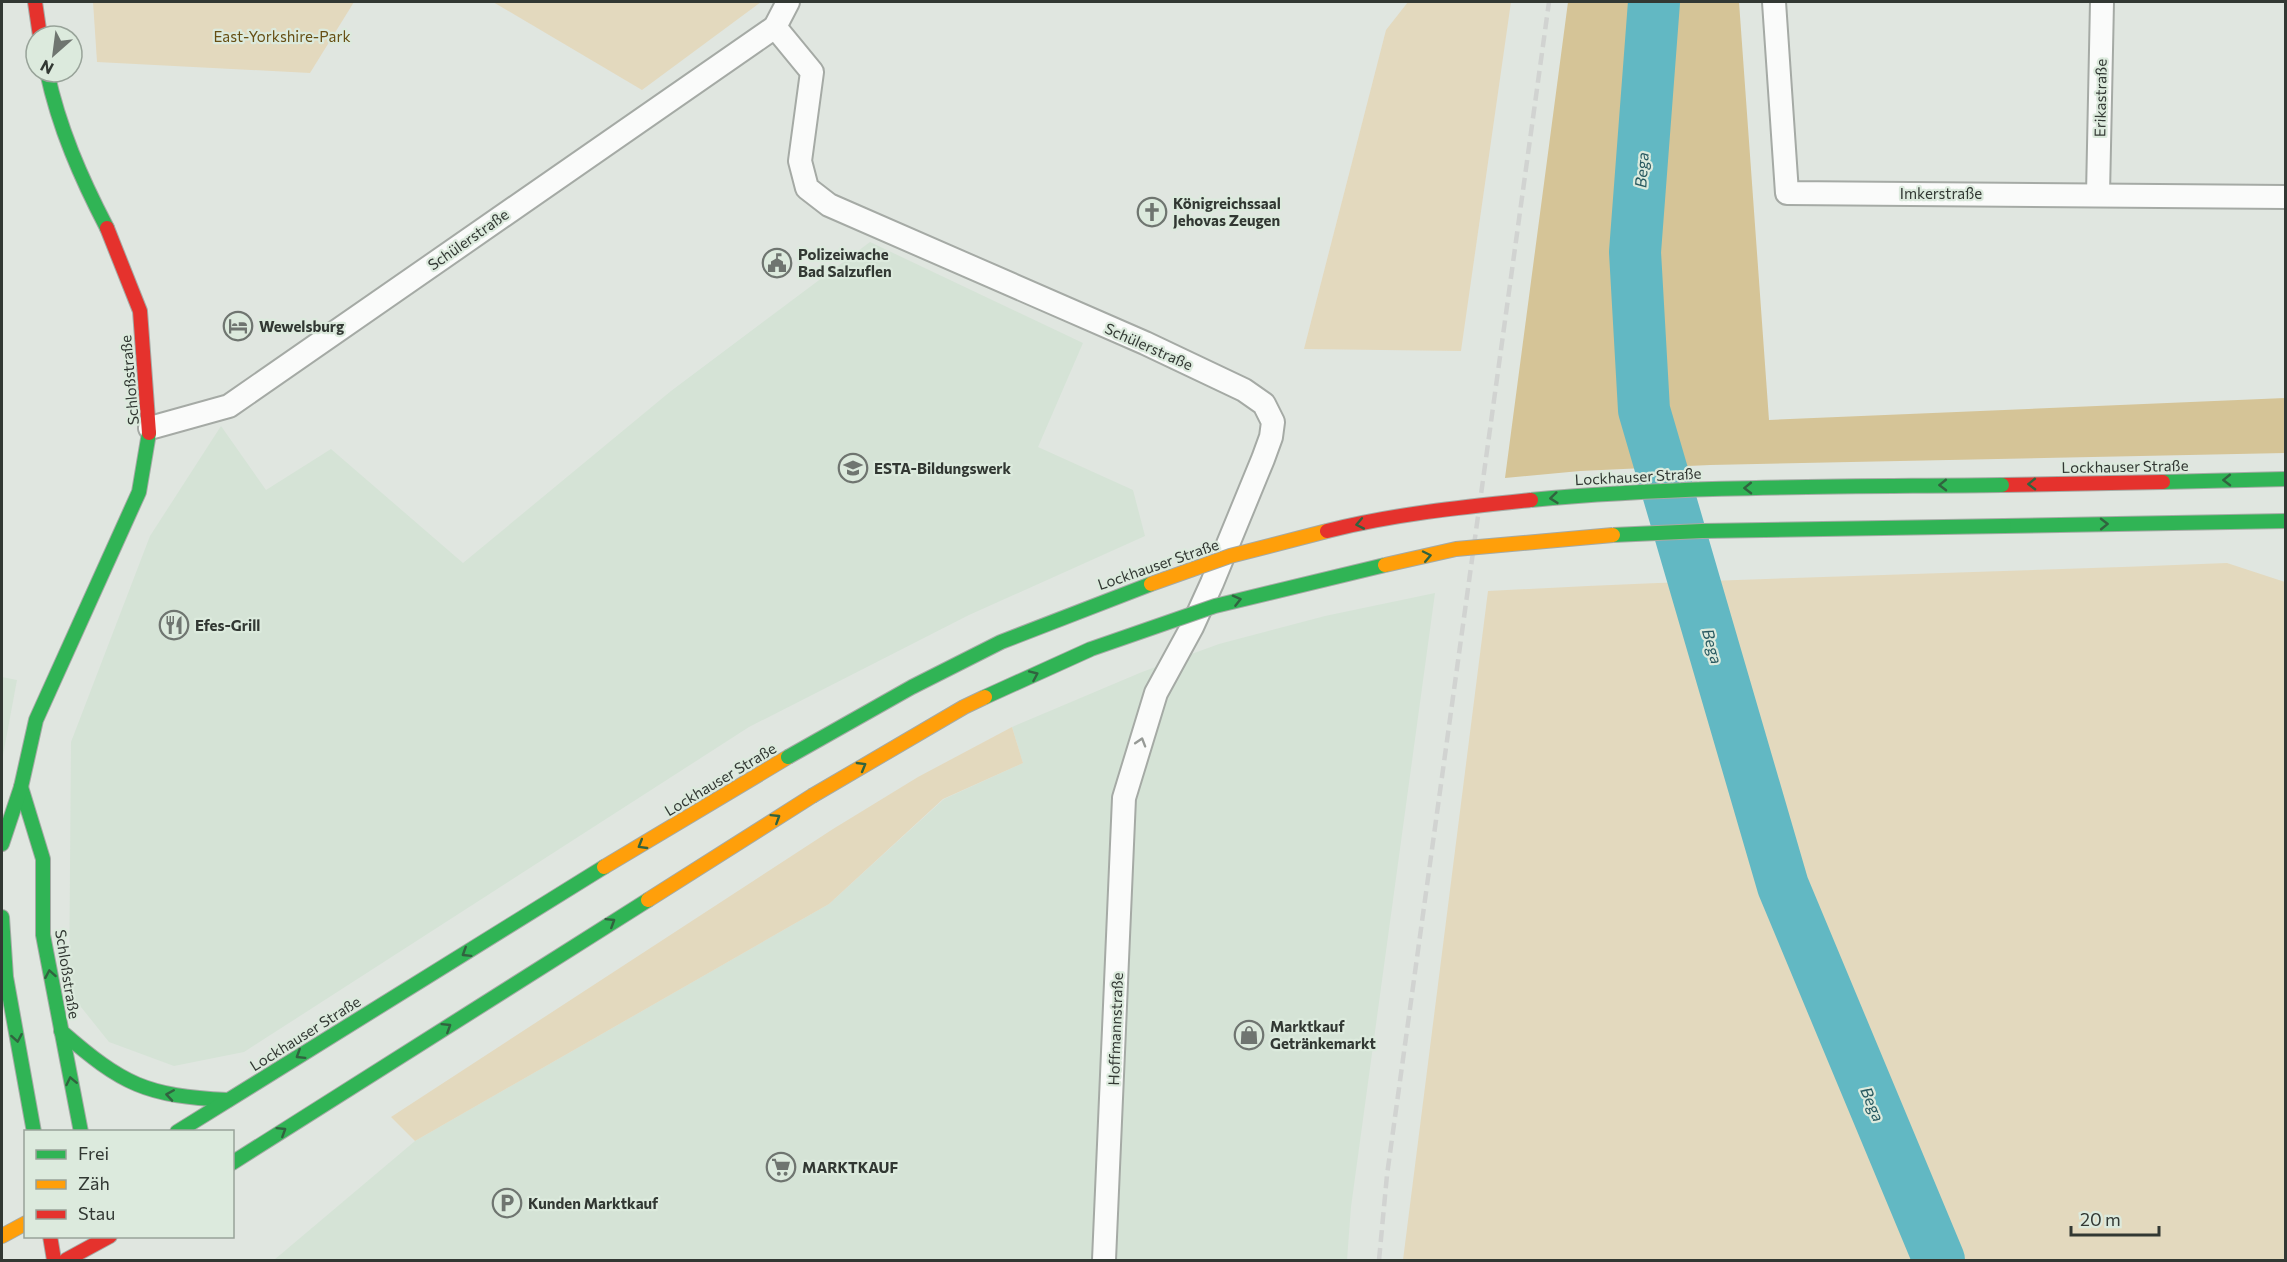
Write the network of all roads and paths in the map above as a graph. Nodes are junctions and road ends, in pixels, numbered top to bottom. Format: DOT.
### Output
graph roads {
  1 [pos="35,2"];
  2 [pos="788,2"];
  3 [pos="1774,2"];
  4 [pos="2102,2"];
  5 [pos="38,24"];
  6 [pos="775,27"];
  7 [pos="50,84"];
  8 [pos="2098,194"];
  9 [pos="2286,197"];
  10 [pos="150,428"];
  11 [pos="2286,479"];
  12 [pos="2286,521"];
  13 [pos="21,787"];
  14 [pos="1124,798"];
  15 [pos="2,844"];
  16 [pos="2,917"];
  17 [pos="61,1032"];
  18 [pos="228,1100"];
  19 [pos="34,1130"];
  20 [pos="81,1130"];
  21 [pos="179,1130"];
  22 [pos="234,1162"];
  23 [pos="24,1224"];
  24 [pos="2,1236"];
  25 [pos="50,1238"];
  26 [pos="102,1239"];
  27 [pos="54,1260"];
  28 [pos="66,1260"];
  29 [pos="100,1260"];
  30 [pos="1104,1260"];
  1 -- 5 [label="main road"];
  2 -- 6 [label="street, Schülerstraße"];
  3 -- 8 [label="street, Imkerstraße"];
  4 -- 8 [label="street, Erikastraße"];
  6 -- 10 [label="street, Schülerstraße"];
  14 -- 6 [label="street, Schülerstraße, one-way"];
  7 -- 10 [label="main road, Schloßstraße"];
  8 -- 9 [label="street, Imkerstraße"];
  10 -- 13 [label="main road, Schloßstraße"];
  11 -- 18 [label="main road, Lockhauser Straße, one-way, bridge"];
  22 -- 12 [label="main road, one-way, bridge"];
  13 -- 15 [label="main road, Schloßstraße"];
  17 -- 13 [label="main road, Schloßstraße, one-way"];
  14 -- 30 [label="street, Hoffmannstraße"];
  16 -- 19 [label="main road, one-way"];
  18 -- 17 [label="main road, one-way"];
  20 -- 17 [label="main road, Schloßstraße, one-way"];
  18 -- 21 [label="main road, Lockhauser Straße"];
  23 -- 24 [label="main road"];
  25 -- 27 [label="main road"];
  26 -- 28 [label="main road"];
  26 -- 29 [label="main road"];
}
